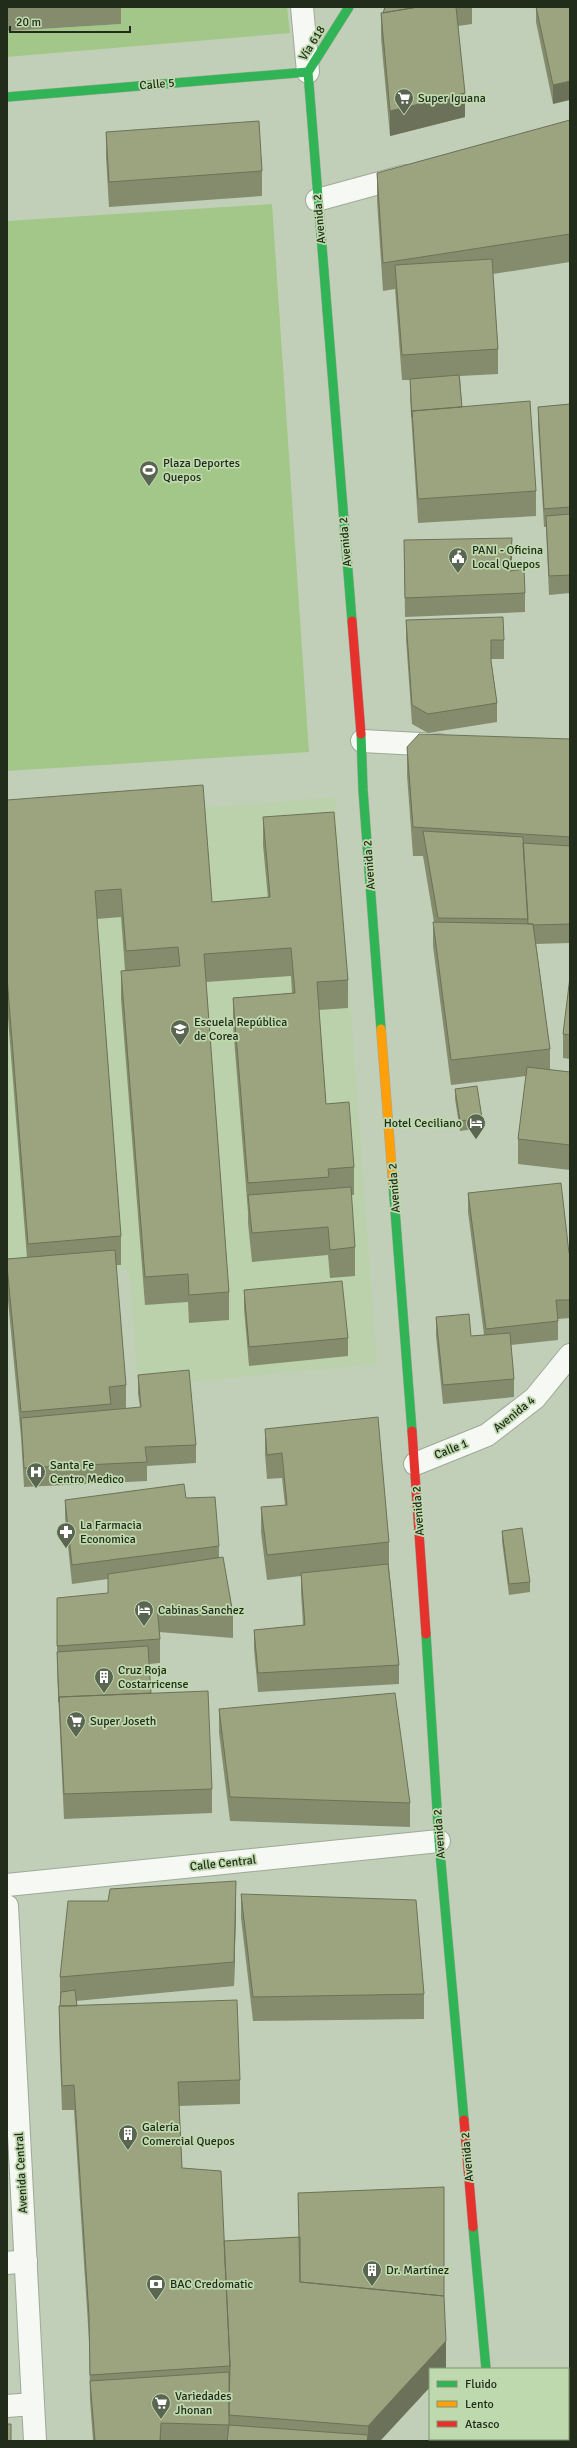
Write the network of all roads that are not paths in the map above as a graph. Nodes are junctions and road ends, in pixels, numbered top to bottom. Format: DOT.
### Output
graph roads {
  1 [pos="302,7"];
  2 [pos="349,7"];
  3 [pos="308,72"];
  4 [pos="7,97"];
  5 [pos="424,171"];
  6 [pos="317,200"];
  7 [pos="362,741"];
  8 [pos="462,746"];
  9 [pos="570,1355"];
  10 [pos="487,1435"];
  11 [pos="415,1464"];
  12 [pos="439,1841"];
  13 [pos="7,1885"];
  14 [pos="7,1906"];
  15 [pos="16,2262"];
  16 [pos="486,2368"];
  17 [pos="33,2404"];
  18 [pos="7,2406"];
  19 [pos="35,2441"];
  1 -- 3 [label="street, Avenida 2"];
  2 -- 3 [label="main road, Vía 618"];
  3 -- 4 [label="main road, Calle 5"];
  3 -- 6 [label="main road, Avenida 2"];
  5 -- 6 [label="street"];
  6 -- 7 [label="main road, Avenida 2"];
  7 -- 8 [label="street"];
  7 -- 11 [label="main road, Avenida 2"];
  9 -- 10 [label="street, Avenida 4"];
  10 -- 11 [label="street, Calle 1"];
  11 -- 12 [label="main road, Avenida 2"];
  12 -- 13 [label="street, Calle Central"];
  12 -- 16 [label="main road, Avenida 2"];
  14 -- 15 [label="street, Avenida Central"];
  15 -- 17 [label="street, Avenida Central"];
  17 -- 18 [label="street"];
  17 -- 19 [label="street, Avenida Central"];
}
